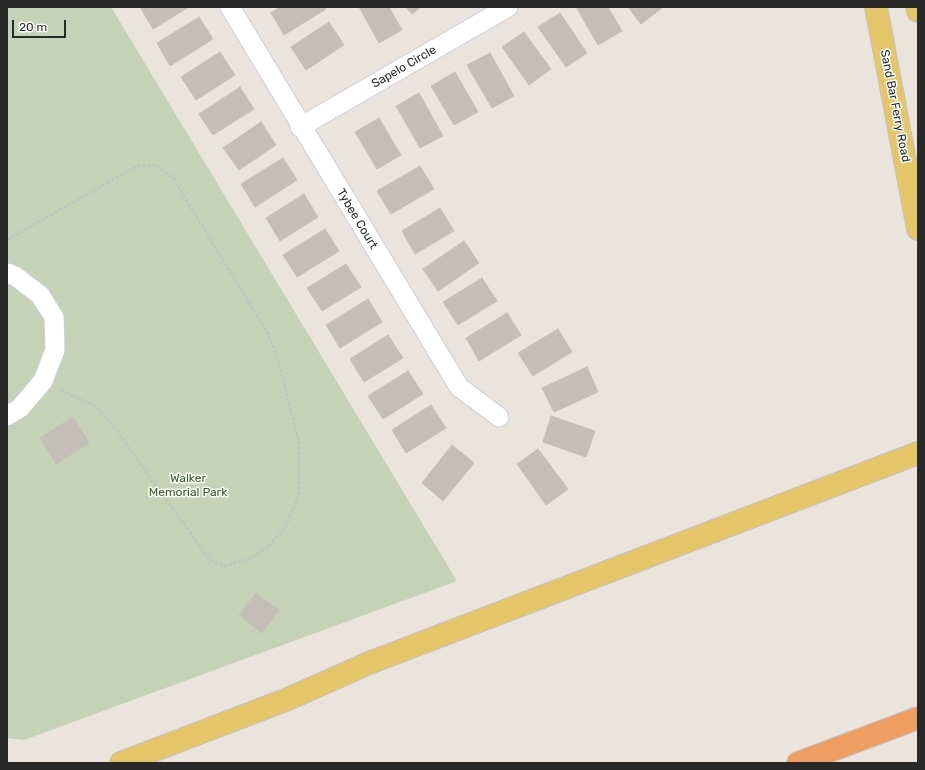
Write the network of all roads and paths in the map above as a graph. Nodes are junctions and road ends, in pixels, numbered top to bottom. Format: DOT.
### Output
graph roads {
  1 [pos="230,7"];
  2 [pos="508,7"];
  3 [pos="876,7"];
  4 [pos="917,7"];
  5 [pos="918,11"];
  6 [pos="300,126"];
  7 [pos="918,229"];
  8 [pos="7,240"];
  9 [pos="7,273"];
  10 [pos="43,381"];
  11 [pos="7,416"];
  12 [pos="499,417"];
  13 [pos="918,452"];
  14 [pos="918,718"];
  15 [pos="121,763"];
  16 [pos="798,763"];
  1 -- 6 [label="street, Tybee Court"];
  2 -- 6 [label="street, Sapelo Circle"];
  3 -- 7 [label="main road, Sand Bar Ferry Road"];
  4 -- 5 [label="main road"];
  6 -- 12 [label="street, Tybee Court"];
  8 -- 10 [label="path"];
  9 -- 10 [label="street"];
  10 -- 11 [label="street"];
  13 -- 15 [label="main road"];
  14 -- 16 [label="highway"];
}
